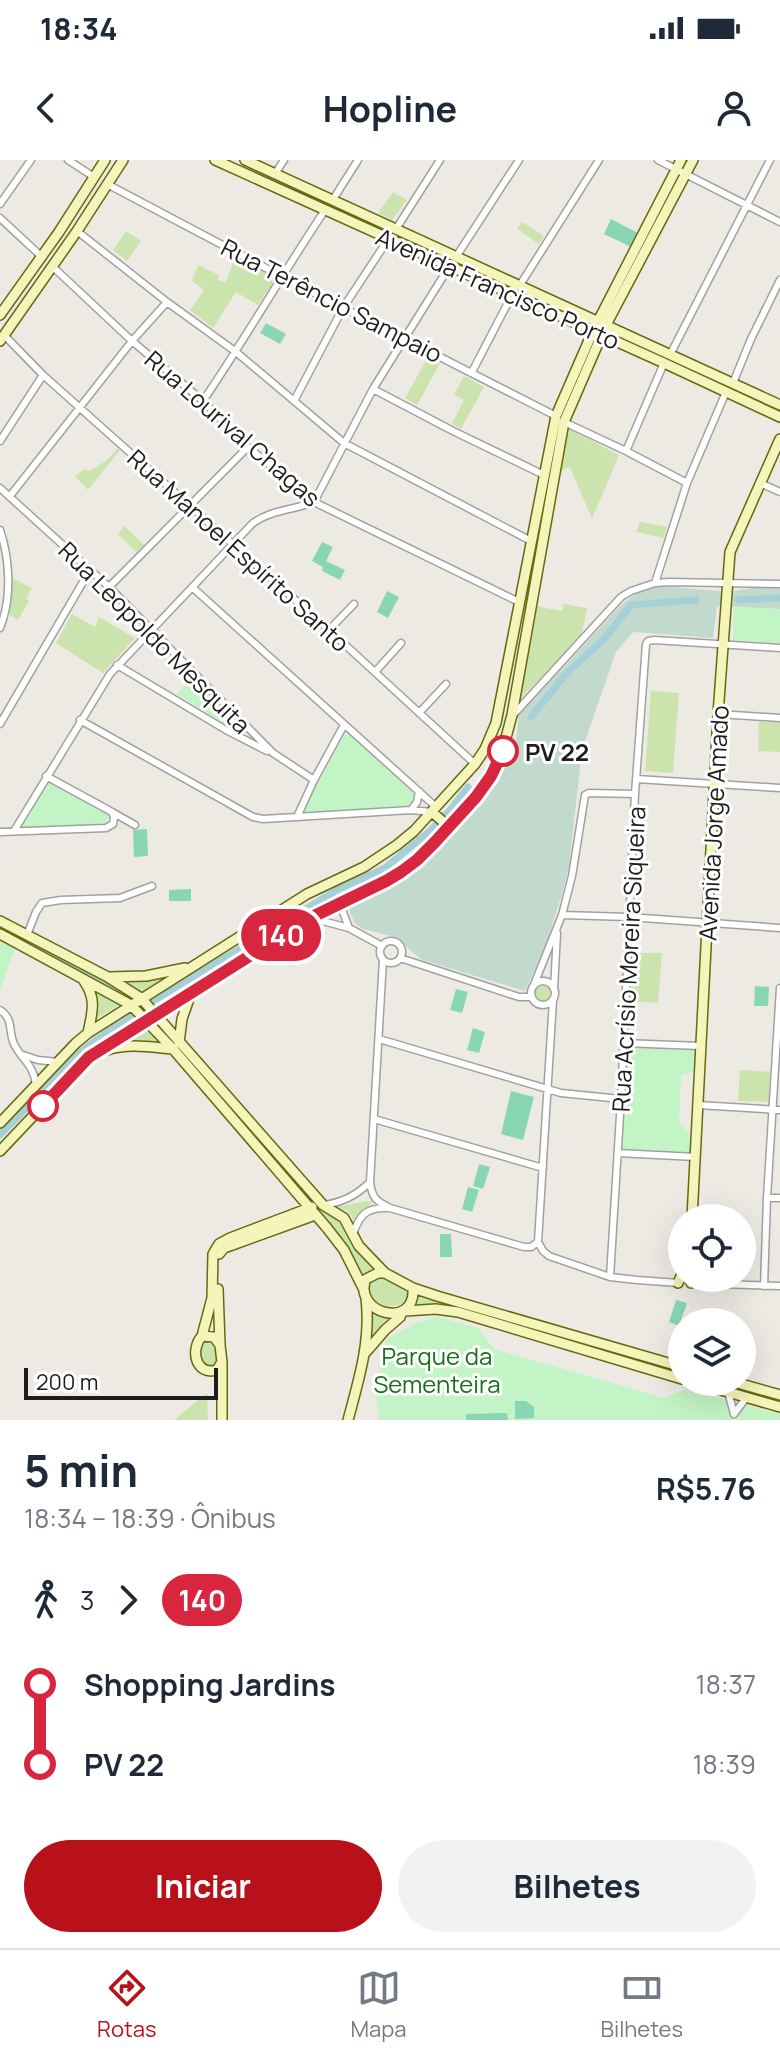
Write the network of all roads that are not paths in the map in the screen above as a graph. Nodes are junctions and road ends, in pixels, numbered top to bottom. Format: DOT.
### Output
graph roads {
  1 [pos="31,160"];
  2 [pos="68,160"];
  3 [pos="105,160"];
  4 [pos="123,160"];
  5 [pos="215,160"];
  6 [pos="245,160"];
  7 [pos="284,160"];
  8 [pos="358,160"];
  9 [pos="440,160"];
  10 [pos="519,160"];
  11 [pos="599,160"];
  12 [pos="658,160"];
  13 [pos="693,160"];
  14 [pos="770,160"];
  15 [pos="681,168"];
  16 [pos="275,174"];
  17 [pos="94,177"];
  18 [pos="107,184"];
  19 [pos="332,201"];
  20 [pos="0,204"];
  21 [pos="745,205"];
  22 [pos="325,210"];
  23 [pos="0,218"];
  24 [pos="780,222"];
  25 [pos="396,229"];
  26 [pos="77,231"];
  27 [pos="59,232"];
  28 [pos="389,238"];
  29 [pos="68,244"];
  30 [pos="41,256"];
  31 [pos="456,257"];
  32 [pos="53,267"];
  33 [pos="449,267"];
  34 [pos="281,276"];
  35 [pos="780,280"];
  36 [pos="520,285"];
  37 [pos="512,295"];
  38 [pos="167,302"];
  39 [pos="343,308"];
  40 [pos="2,312"];
  41 [pos="14,319"];
  42 [pos="602,323"];
  43 [pos="597,333"];
  44 [pos="2,338"];
  45 [pos="405,338"];
  46 [pos="132,341"];
  47 [pos="236,352"];
  48 [pos="671,353"];
  49 [pos="664,363"];
  50 [pos="472,372"];
  51 [pos="43,375"];
  52 [pos="733,383"];
  53 [pos="373,389"];
  54 [pos="726,392"];
  55 [pos="203,401"];
  56 [pos="294,401"];
  57 [pos="780,405"];
  58 [pos="80,406"];
  59 [pos="780,417"];
  60 [pos="560,419"];
  61 [pos="780,439"];
  62 [pos="0,441"];
  63 [pos="344,443"];
  64 [pos="248,447"];
  65 [pos="626,451"];
  66 [pos="544,475"];
  67 [pos="687,483"];
  68 [pos="760,483"];
  69 [pos="0,488"];
  70 [pos="780,492"];
  71 [pos="10,496"];
  72 [pos="314,502"];
  73 [pos="189,506"];
  74 [pos="0,530"];
  75 [pos="531,541"];
  76 [pos="233,545"];
  77 [pos="90,570"];
  78 [pos="523,581"];
  79 [pos="655,583"];
  80 [pos="727,584"];
  81 [pos="780,584"];
  82 [pos="536,585"];
  83 [pos="109,587"];
  84 [pos="192,587"];
  85 [pos="520,602"];
  86 [pos="354,604"];
  87 [pos="515,624"];
  88 [pos="0,628"];
  89 [pos="528,628"];
  90 [pos="152,630"];
  91 [pos="329,630"];
  92 [pos="401,643"];
  93 [pos="723,645"];
  94 [pos="780,648"];
  95 [pos="117,665"];
  96 [pos="375,672"];
  97 [pos="446,684"];
  98 [pos="419,713"];
  99 [pos="718,714"];
  100 [pos="512,715"];
  101 [pos="780,718"];
  102 [pos="239,719"];
  103 [pos="80,720"];
  104 [pos="0,724"];
  105 [pos="344,725"];
  106 [pos="226,730"];
  107 [pos="273,753"];
  108 [pos="475,764"];
  109 [pos="46,776"];
  110 [pos="636,779"];
  111 [pos="314,780"];
  112 [pos="715,785"];
  113 [pos="780,788"];
  114 [pos="419,791"];
  115 [pos="635,794"];
  116 [pos="411,810"];
  117 [pos="435,811"];
  118 [pos="112,812"];
  119 [pos="297,817"];
  120 [pos="135,825"];
  121 [pos="447,825"];
  122 [pos="14,831"];
  123 [pos="0,832"];
  124 [pos="152,886"];
  125 [pos="342,901"];
  126 [pos="280,914"];
  127 [pos="562,915"];
  128 [pos="629,917"];
  129 [pos="310,918"];
  130 [pos="0,921"];
  131 [pos="707,922"];
  132 [pos="558,927"];
  133 [pos="349,928"];
  134 [pos="780,928"];
  135 [pos="0,934"];
  136 [pos="27,935"];
  137 [pos="276,938"];
  138 [pos="382,946"];
  139 [pos="400,958"];
  140 [pos="383,960"];
  141 [pos="192,966"];
  142 [pos="106,976"];
  143 [pos="82,978"];
  144 [pos="533,987"];
  145 [pos="780,988"];
  146 [pos="554,989"];
  147 [pos="191,992"];
  148 [pos="532,997"];
  149 [pos="553,1000"];
  150 [pos="136,1002"];
  151 [pos="0,1010"];
  152 [pos="157,1015"];
  153 [pos="779,1020"];
  154 [pos="147,1021"];
  155 [pos="88,1033"];
  156 [pos="379,1039"];
  157 [pos="623,1043"];
  158 [pos="176,1046"];
  159 [pos="700,1046"];
  160 [pos="23,1055"];
  161 [pos="89,1057"];
  162 [pos="59,1062"];
  163 [pos="36,1084"];
  164 [pos="548,1089"];
  165 [pos="621,1099"];
  166 [pos="698,1105"];
  167 [pos="777,1109"];
  168 [pos="374,1119"];
  169 [pos="0,1123"];
  170 [pos="0,1151"];
  171 [pos="618,1153"];
  172 [pos="696,1157"];
  173 [pos="543,1168"];
  174 [pos="370,1182"];
  175 [pos="295,1193"];
  176 [pos="767,1198"];
  177 [pos="780,1198"];
  178 [pos="693,1204"];
  179 [pos="323,1205"];
  180 [pos="390,1208"];
  181 [pos="312,1211"];
  182 [pos="288,1217"];
  183 [pos="353,1234"];
  184 [pos="538,1242"];
  185 [pos="385,1273"];
  186 [pos="610,1277"];
  187 [pos="668,1278"];
  188 [pos="756,1285"];
  189 [pos="764,1286"];
  190 [pos="780,1286"];
  191 [pos="413,1288"];
  192 [pos="364,1293"];
  193 [pos="403,1312"];
  194 [pos="202,1336"];
  195 [pos="220,1345"];
  196 [pos="366,1352"];
  197 [pos="222,1362"];
  198 [pos="668,1363"];
  199 [pos="209,1372"];
  200 [pos="668,1375"];
  201 [pos="756,1388"];
  202 [pos="221,1392"];
  203 [pos="780,1395"];
  204 [pos="729,1396"];
  205 [pos="740,1396"];
  206 [pos="746,1398"];
  207 [pos="780,1407"];
  208 [pos="222,1420"];
  209 [pos="348,1420"];
  1 -- 20 [label="street"];
  2 -- 17 [label="street"];
  3 -- 17 [label="main road"];
  4 -- 18 [label="main road"];
  5 -- 22 [label="main road, Avenida Francisco Porto"];
  6 -- 16 [label="main road, Avenida Francisco Porto"];
  7 -- 16 [label="street"];
  8 -- 19 [label="street"];
  9 -- 25 [label="street"];
  10 -- 31 [label="street"];
  11 -- 36 [label="street"];
  12 -- 15 [label="street"];
  13 -- 15 [label="main road"];
  14 -- 21 [label="street"];
  15 -- 21 [label="street"];
  15 -- 42 [label="main road"];
  16 -- 19 [label="main road, Avenida Francisco Porto"];
  17 -- 27 [label="main road"];
  18 -- 26 [label="main road"];
  18 -- 34 [label="street, Rua Terêncio Sampaio"];
  19 -- 25 [label="main road, Avenida Francisco Porto"];
  21 -- 24 [label="street"];
  21 -- 48 [label="street"];
  22 -- 28 [label="main road, Avenida Francisco Porto"];
  22 -- 34 [label="street"];
  23 -- 30 [label="street"];
  25 -- 31 [label="main road, Avenida Francisco Porto"];
  26 -- 29 [label="main road"];
  26 -- 38 [label="street"];
  27 -- 29 [label="main road"];
  27 -- 30 [label="main road"];
  28 -- 33 [label="main road, Avenida Francisco Porto"];
  28 -- 39 [label="street"];
  29 -- 32 [label="main road"];
  30 -- 40 [label="main road"];
  31 -- 36 [label="main road, Avenida Francisco Porto"];
  32 -- 41 [label="main road"];
  32 -- 46 [label="street, Rua Lourival Chagas"];
  33 -- 37 [label="main road, Avenida Francisco Porto"];
  33 -- 45 [label="street"];
  34 -- 39 [label="street, Rua Terêncio Sampaio"];
  34 -- 47 [label="street"];
  35 -- 52 [label="street"];
  36 -- 42 [label="main road, Avenida Francisco Porto"];
  37 -- 43 [label="main road, Avenida Francisco Porto"];
  37 -- 50 [label="street"];
  38 -- 46 [label="street"];
  38 -- 47 [label="street"];
  39 -- 45 [label="street, Rua Terêncio Sampaio"];
  39 -- 56 [label="street"];
  40 -- 41 [label="main road"];
  41 -- 44 [label="main road"];
  42 -- 43 [label="main road"];
  42 -- 48 [label="main road, Avenida Francisco Porto"];
  43 -- 49 [label="main road, Avenida Francisco Porto"];
  43 -- 60 [label="main road"];
  44 -- 51 [label="street, Rua Manoel Espírito Santo"];
  45 -- 50 [label="street, Rua Terêncio Sampaio"];
  45 -- 53 [label="street"];
  46 -- 55 [label="street, Rua Lourival Chagas"];
  46 -- 58 [label="street"];
  47 -- 55 [label="street"];
  47 -- 56 [label="street"];
  48 -- 52 [label="main road, Avenida Francisco Porto"];
  49 -- 54 [label="main road, Avenida Francisco Porto"];
  49 -- 65 [label="street"];
  50 -- 60 [label="street, Rua Terêncio Sampaio"];
  51 -- 58 [label="street, Rua Manoel Espírito Santo"];
  51 -- 62 [label="street"];
  52 -- 57 [label="main road, Avenida Francisco Porto"];
  53 -- 63 [label="street"];
  53 -- 66 [label="street"];
  54 -- 59 [label="main road, Avenida Francisco Porto"];
  54 -- 67 [label="street"];
  55 -- 64 [label="street, Rua Lourival Chagas"];
  56 -- 63 [label="street"];
  58 -- 71 [label="street"];
  58 -- 73 [label="street, Rua Manoel Espírito Santo"];
  60 -- 65 [label="street, Rua Terêncio Sampaio"];
  60 -- 66 [label="main road"];
  60 -- 82 [label="main road"];
  61 -- 68 [label="main road, Avenida Jorge Amado"];
  63 -- 72 [label="street"];
  63 -- 75 [label="street"];
  64 -- 72 [label="street, Rua Lourival Chagas"];
  64 -- 73 [label="street"];
  65 -- 67 [label="street, Rua Terêncio Sampaio"];
  66 -- 75 [label="main road"];
  67 -- 79 [label="street"];
  68 -- 70 [label="street"];
  68 -- 80 [label="main road, Avenida Jorge Amado"];
  69 -- 71 [label="street, Rua Leopoldo Mesquita"];
  71 -- 77 [label="street, Rua Leopoldo Mesquita"];
  72 -- 76 [label="street"];
  72 -- 85 [label="street, Rua Lourival Chagas"];
  73 -- 76 [label="street, Rua Manoel Espírito Santo"];
  73 -- 83 [label="street"];
  74 -- 88 [label="street"];
  75 -- 78 [label="main road"];
  76 -- 84 [label="street"];
  76 -- 91 [label="street, Rua Manoel Espírito Santo"];
  77 -- 83 [label="street, Rua Leopoldo Mesquita"];
  77 -- 104 [label="street"];
  78 -- 82 [label="main road"];
  78 -- 85 [label="main road"];
  79 -- 80 [label="street"];
  79 -- 100 [label="street"];
  80 -- 81 [label="street"];
  80 -- 93 [label="main road, Avenida Jorge Amado"];
  82 -- 89 [label="main road"];
  83 -- 90 [label="street, Rua Leopoldo Mesquita"];
  84 -- 90 [label="street"];
  84 -- 105 [label="street"];
  85 -- 87 [label="main road"];
  86 -- 91 [label="street"];
  87 -- 89 [label="main road"];
  87 -- 108 [label="main road"];
  89 -- 100 [label="main road"];
  90 -- 95 [label="street"];
  90 -- 102 [label="street, Rua Leopoldo Mesquita"];
  91 -- 96 [label="street, Rua Manoel Espírito Santo"];
  92 -- 96 [label="street"];
  93 -- 94 [label="street"];
  93 -- 99 [label="main road, Avenida Jorge Amado"];
  93 -- 110 [label="street, Rua Acrísio Moreira Siqueira"];
  95 -- 103 [label="street"];
  95 -- 106 [label="street"];
  96 -- 98 [label="street, Rua Manoel Espírito Santo"];
  97 -- 98 [label="street"];
  98 -- 108 [label="street, Rua Manoel Espírito Santo"];
  99 -- 101 [label="street"];
  99 -- 112 [label="main road, Avenida Jorge Amado"];
  100 -- 121 [label="main road"];
  102 -- 106 [label="street"];
  102 -- 107 [label="street, Rua Leopoldo Mesquita"];
  103 -- 109 [label="street"];
  103 -- 119 [label="street"];
  105 -- 111 [label="street"];
  105 -- 114 [label="street"];
  106 -- 107 [label="street"];
  107 -- 111 [label="street, Rua Leopoldo Mesquita"];
  108 -- 117 [label="main road"];
  109 -- 118 [label="street"];
  109 -- 122 [label="street"];
  110 -- 112 [label="street"];
  110 -- 115 [label="street, Rua Acrísio Moreira Siqueira"];
  111 -- 119 [label="street"];
  112 -- 113 [label="street"];
  112 -- 131 [label="main road, Avenida Jorge Amado"];
  114 -- 116 [label="street"];
  114 -- 117 [label="street"];
  115 -- 127 [label="street"];
  115 -- 128 [label="street, Rua Acrísio Moreira Siqueira"];
  116 -- 117 [label="street"];
  116 -- 119 [label="street"];
  117 -- 121 [label="main road"];
  117 -- 126 [label="main road"];
  118 -- 120 [label="street"];
  118 -- 122 [label="street"];
  121 -- 125 [label="main road"];
  122 -- 123 [label="street"];
  124 -- 136 [label="street"];
  125 -- 129 [label="main road"];
  125 -- 133 [label="street"];
  126 -- 137 [label="main road"];
  126 -- 141 [label="main road"];
  127 -- 128 [label="street"];
  127 -- 132 [label="street"];
  128 -- 131 [label="street"];
  128 -- 157 [label="street, Rua Acrísio Moreira Siqueira"];
  129 -- 133 [label="street"];
  129 -- 137 [label="main road"];
  130 -- 136 [label="main road"];
  131 -- 134 [label="street"];
  131 -- 159 [label="main road, Avenida Jorge Amado"];
  132 -- 144 [label="street"];
  132 -- 146 [label="street"];
  133 -- 138 [label="street"];
  135 -- 143 [label="main road"];
  136 -- 142 [label="main road"];
  137 -- 147 [label="main road"];
  138 -- 139 [label="street"];
  138 -- 140 [label="street"];
  139 -- 140 [label="street"];
  139 -- 148 [label="street"];
  140 -- 156 [label="street"];
  141 -- 142 [label="main road"];
  141 -- 150 [label="main road"];
  142 -- 150 [label="main road"];
  143 -- 150 [label="main road"];
  143 -- 155 [label="main road"];
  144 -- 146 [label="street"];
  144 -- 148 [label="street"];
  145 -- 153 [label="street"];
  146 -- 149 [label="street"];
  147 -- 152 [label="main road"];
  147 -- 158 [label="main road"];
  148 -- 149 [label="street"];
  149 -- 164 [label="street"];
  150 -- 152 [label="main road"];
  150 -- 154 [label="main road"];
  150 -- 155 [label="main road"];
  151 -- 160 [label="street"];
  152 -- 154 [label="main road"];
  152 -- 158 [label="main road"];
  153 -- 167 [label="street"];
  154 -- 158 [label="main road"];
  154 -- 161 [label="main road"];
  155 -- 162 [label="main road"];
  156 -- 164 [label="street"];
  156 -- 168 [label="street"];
  157 -- 159 [label="street"];
  157 -- 165 [label="street, Rua Acrísio Moreira Siqueira"];
  158 -- 161 [label="main road"];
  158 -- 175 [label="main road"];
  158 -- 179 [label="main road"];
  159 -- 166 [label="main road, Avenida Jorge Amado"];
  160 -- 162 [label="street"];
  160 -- 163 [label="street"];
  161 -- 170 [label="main road"];
  162 -- 163 [label="main road"];
  163 -- 169 [label="main road"];
  164 -- 165 [label="street"];
  164 -- 173 [label="street"];
  165 -- 171 [label="street, Rua Acrísio Moreira Siqueira"];
  166 -- 167 [label="street"];
  166 -- 172 [label="main road, Avenida Jorge Amado"];
  167 -- 176 [label="street"];
  168 -- 173 [label="street"];
  168 -- 174 [label="street"];
  171 -- 172 [label="street"];
  171 -- 186 [label="street, Rua Acrísio Moreira Siqueira"];
  172 -- 178 [label="main road, Avenida Jorge Amado"];
  173 -- 184 [label="street"];
  174 -- 179 [label="street"];
  174 -- 180 [label="street"];
  175 -- 181 [label="main road"];
  175 -- 182 [label="main road"];
  176 -- 177 [label="street"];
  176 -- 189 [label="street"];
  179 -- 181 [label="main road"];
  179 -- 183 [label="main road"];
  180 -- 183 [label="street"];
  180 -- 184 [label="street"];
  181 -- 182 [label="main road"];
  181 -- 192 [label="main road"];
  181 -- 195 [label="main road"];
  182 -- 194 [label="main road"];
  183 -- 185 [label="main road"];
  184 -- 186 [label="street"];
  185 -- 191 [label="main road"];
  185 -- 192 [label="main road"];
  186 -- 187 [label="street"];
  188 -- 189 [label="street"];
  189 -- 190 [label="street"];
  191 -- 193 [label="main road"];
  191 -- 198 [label="main road"];
  192 -- 193 [label="main road"];
  192 -- 196 [label="main road"];
  193 -- 196 [label="main road"];
  193 -- 200 [label="main road"];
  194 -- 195 [label="main road"];
  194 -- 199 [label="main road"];
  195 -- 197 [label="main road"];
  196 -- 209 [label="main road"];
  197 -- 199 [label="main road"];
  197 -- 202 [label="main road"];
  199 -- 202 [label="main road"];
  201 -- 203 [label="main road"];
  202 -- 208 [label="main road"];
  204 -- 206 [label="street"];
  205 -- 206 [label="main road"];
  206 -- 207 [label="main road"];
}
